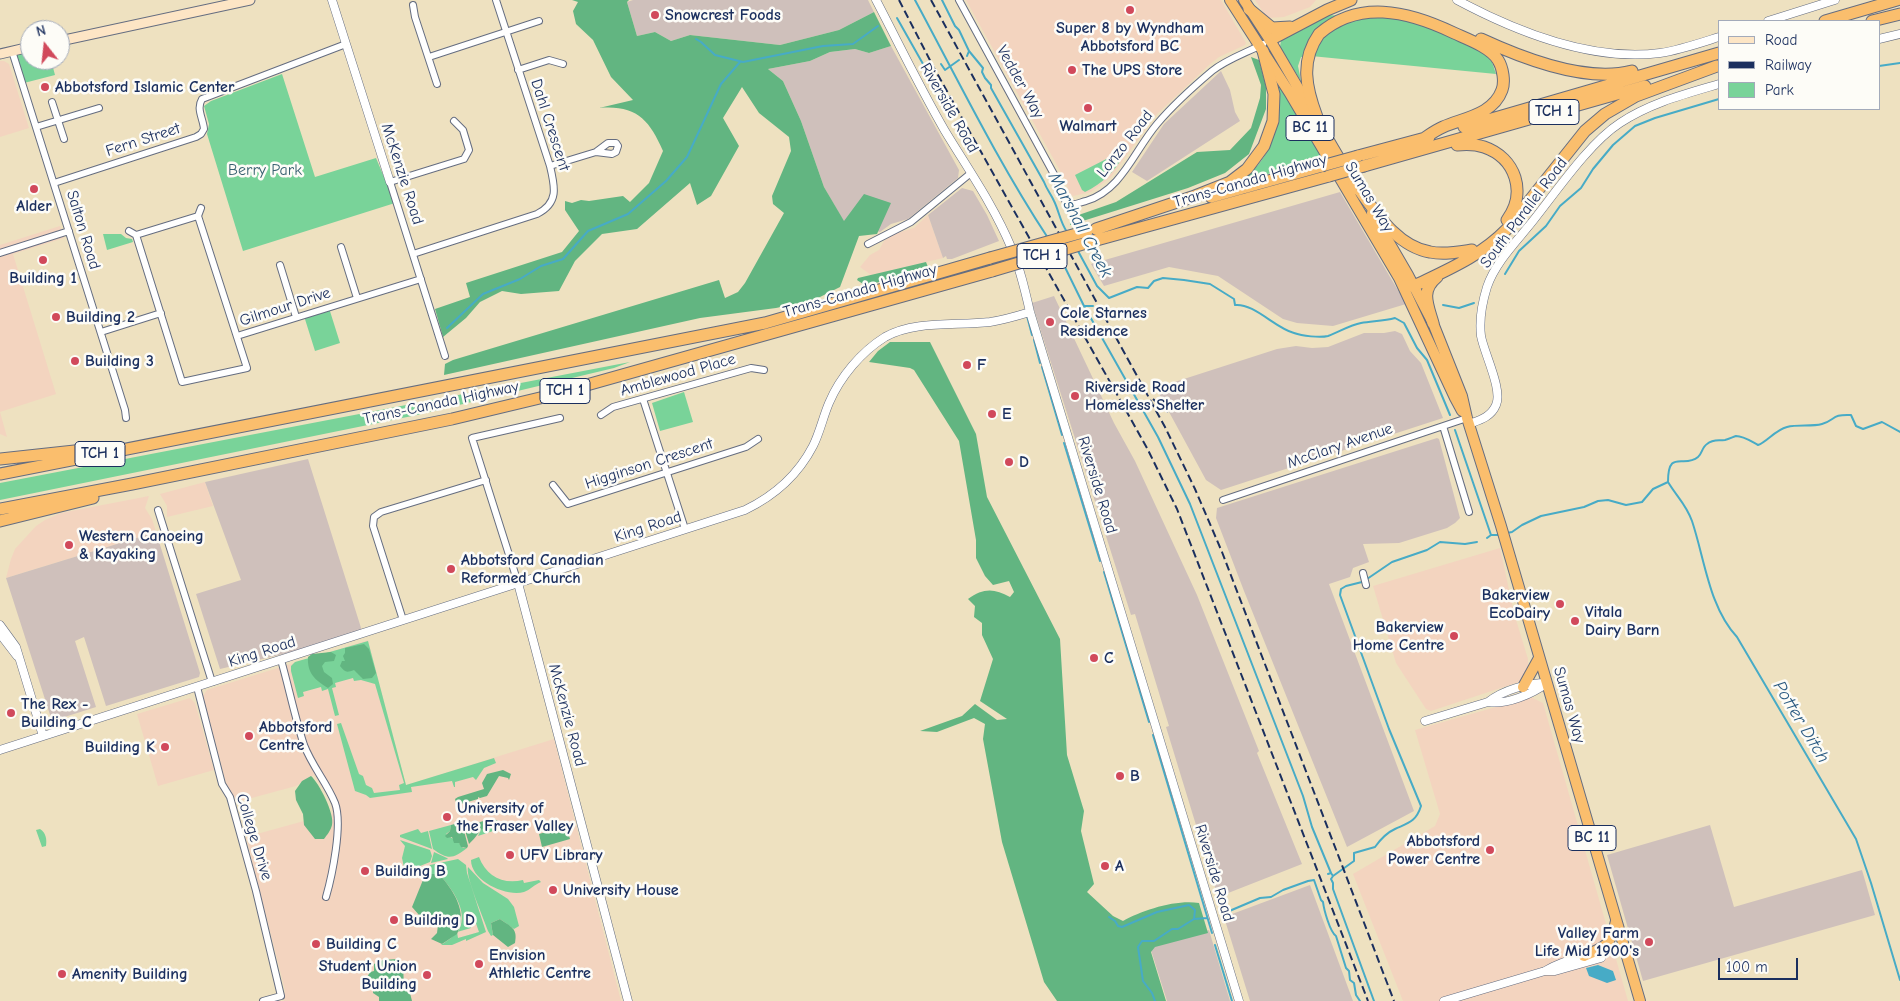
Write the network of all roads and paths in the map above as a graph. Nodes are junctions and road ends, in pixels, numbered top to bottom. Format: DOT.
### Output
graph roads {
  1 [pos="250,0"];
  2 [pos="332,0"];
  3 [pos="496,0"];
  4 [pos="876,0"];
  5 [pos="959,0"];
  6 [pos="1230,0"];
  7 [pos="1351,0"];
  8 [pos="1457,0"];
  9 [pos="1835,0"];
  10 [pos="1897,0"];
  11 [pos="1405,3"];
  12 [pos="413,5"];
  13 [pos="1246,5"];
  14 [pos="1900,14"];
  15 [pos="1771,20"];
  16 [pos="1828,20"];
  17 [pos="1876,20"];
  18 [pos="539,22"];
  19 [pos="1294,27"];
  20 [pos="506,32"];
  21 [pos="1900,34"];
  22 [pos="1718,37"];
  23 [pos="70,39"];
  24 [pos="1880,39"];
  25 [pos="1270,40"];
  26 [pos="346,44"];
  27 [pos="20,49"];
  28 [pos="1261,49"];
  29 [pos="12,51"];
  30 [pos="1718,53"];
  31 [pos="1718,53"];
  32 [pos="0,54"];
  33 [pos="428,57"];
  34 [pos="563,64"];
  35 [pos="1718,66"];
  36 [pos="518,70"];
  37 [pos="437,84"];
  38 [pos="1718,84"];
  39 [pos="52,102"];
  40 [pos="99,108"];
  41 [pos="1316,117"];
  42 [pos="58,120"];
  43 [pos="454,121"];
  44 [pos="36,127"];
  45 [pos="1423,138"];
  46 [pos="64,139"];
  47 [pos="596,152"];
  48 [pos="1392,158"];
  49 [pos="1361,161"];
  50 [pos="550,166"];
  51 [pos="971,173"];
  52 [pos="1056,178"];
  53 [pos="54,182"];
  54 [pos="390,182"];
  55 [pos="1354,183"];
  56 [pos="201,208"];
  57 [pos="198,216"];
  58 [pos="70,231"];
  59 [pos="129,231"];
  60 [pos="1092,234"];
  61 [pos="136,235"];
  62 [pos="868,244"];
  63 [pos="341,247"];
  64 [pos="1472,250"];
  65 [pos="0,253"];
  66 [pos="413,254"];
  67 [pos="280,265"];
  68 [pos="1444,272"];
  69 [pos="421,279"];
  70 [pos="1410,284"];
  71 [pos="357,298"];
  72 [pos="1030,312"];
  73 [pos="160,313"];
  74 [pos="296,316"];
  75 [pos="1433,323"];
  76 [pos="101,332"];
  77 [pos="237,336"];
  78 [pos="445,356"];
  79 [pos="764,370"];
  80 [pos="643,399"];
  81 [pos="601,415"];
  82 [pos="126,418"];
  83 [pos="560,418"];
  84 [pos="1468,421"];
  85 [pos="1444,426"];
  86 [pos="199,435"];
  87 [pos="758,438"];
  88 [pos="0,459"];
  89 [pos="667,472"];
  90 [pos="0,474"];
  91 [pos="486,480"];
  92 [pos="132,484"];
  93 [pos="554,485"];
  94 [pos="1223,500"];
  95 [pos="0,509"];
  96 [pos="158,510"];
  97 [pos="1469,512"];
  98 [pos="0,521"];
  99 [pos="685,529"];
  100 [pos="1363,573"];
  101 [pos="518,583"];
  102 [pos="1366,585"];
  103 [pos="403,620"];
  104 [pos="0,625"];
  105 [pos="0,634"];
  106 [pos="18,658"];
  107 [pos="1539,658"];
  108 [pos="281,660"];
  109 [pos="212,682"];
  110 [pos="1547,684"];
  111 [pos="197,687"];
  112 [pos="1524,687"];
  113 [pos="1488,702"];
  114 [pos="1425,721"];
  115 [pos="43,736"];
  116 [pos="0,750"];
  117 [pos="326,897"];
  118 [pos="1617,920"];
  119 [pos="1625,949"];
  120 [pos="1584,956"];
  121 [pos="1545,971"];
  122 [pos="263,1001"];
  123 [pos="628,1001"];
  124 [pos="1239,1001"];
  125 [pos="1444,1001"];
  126 [pos="1640,1001"];
  1 -- 23 [label="main road"];
  2 -- 26 [label="street, McKenzie Road"];
  3 -- 20 [label="street, Dahl Crescent"];
  4 -- 51 [label="street, Riverside Road"];
  5 -- 52 [label="street, Vedder Way"];
  6 -- 28 [label="highway, Sumas Way / BC 11"];
  7 -- 19 [label="highway"];
  8 -- 22 [label="street"];
  9 -- 15 [label="street"];
  10 -- 16 [label="highway"];
  11 -- 30 [label="highway"];
  12 -- 33 [label="street"];
  13 -- 19 [label="highway"];
  13 -- 25 [label="highway, Sumas Way / BC 11"];
  14 -- 17 [label="highway"];
  18 -- 20 [label="street"];
  19 -- 25 [label="highway"];
  20 -- 33 [label="street"];
  20 -- 36 [label="street, Dahl Crescent"];
  21 -- 24 [label="street"];
  25 -- 28 [label="street, Lonzo Road"];
  25 -- 41 [label="highway, Sumas Way / BC 11"];
  26 -- 53 [label="street, Fern Street"];
  26 -- 54 [label="street, McKenzie Road"];
  27 -- 29 [label="main road"];
  28 -- 52 [label="street, Lonzo Road"];
  28 -- 60 [label="highway"];
  28 -- 70 [label="highway, Sumas Way / BC 11"];
  29 -- 32 [label="main road"];
  29 -- 44 [label="street, Salton Road"];
  31 -- 45 [label="highway, Trans-Canada Highway / TCH 1"];
  33 -- 37 [label="street"];
  34 -- 36 [label="street"];
  35 -- 48 [label="highway, Trans-Canada Highway / TCH 1"];
  35 -- 68 [label="highway"];
  36 -- 50 [label="street, Dahl Crescent"];
  38 -- 84 [label="street, South Parallel Road"];
  39 -- 42 [label="street"];
  40 -- 42 [label="street"];
  41 -- 45 [label="highway"];
  41 -- 55 [label="highway, Sumas Way / BC 11"];
  42 -- 44 [label="street"];
  42 -- 46 [label="street"];
  43 -- 54 [label="street"];
  44 -- 53 [label="street, Salton Road"];
  45 -- 49 [label="highway, Trans-Canada Highway / TCH 1"];
  47 -- 50 [label="street"];
  48 -- 49 [label="highway, Trans-Canada Highway / TCH 1"];
  48 -- 64 [label="highway"];
  49 -- 60 [label="highway, Trans-Canada Highway / TCH 1, bridge"];
  50 -- 66 [label="street, Dahl Crescent"];
  51 -- 62 [label="street"];
  51 -- 72 [label="street, Riverside Road"];
  53 -- 58 [label="street, Salton Road"];
  54 -- 66 [label="street, McKenzie Road"];
  55 -- 64 [label="highway"];
  55 -- 70 [label="highway, Sumas Way / BC 11"];
  56 -- 57 [label="street"];
  57 -- 61 [label="street"];
  57 -- 77 [label="street"];
  58 -- 65 [label="street"];
  58 -- 76 [label="street, Salton Road"];
  59 -- 61 [label="street"];
  60 -- 86 [label="highway, Trans-Canada Highway / TCH 1, bridge"];
  60 -- 92 [label="highway, Trans-Canada Highway / TCH 1, bridge"];
  61 -- 73 [label="street"];
  63 -- 71 [label="street"];
  64 -- 70 [label="highway"];
  66 -- 69 [label="street, McKenzie Road"];
  67 -- 74 [label="street"];
  68 -- 70 [label="highway"];
  68 -- 75 [label="highway"];
  69 -- 71 [label="street, Gilmour Drive"];
  69 -- 78 [label="street, McKenzie Road"];
  70 -- 75 [label="highway, Sumas Way / BC 11"];
  70 -- 84 [label="highway, Sumas Way / BC 11"];
  71 -- 74 [label="street, Gilmour Drive"];
  72 -- 99 [label="street, King Road"];
  72 -- 124 [label="street, Riverside Road"];
  73 -- 76 [label="street"];
  73 -- 77 [label="street, Gilmour Drive"];
  74 -- 77 [label="street, Gilmour Drive"];
  75 -- 84 [label="highway, Sumas Way / BC 11"];
  76 -- 82 [label="street, Salton Road"];
  79 -- 80 [label="street, Amblewood Place"];
  80 -- 81 [label="street, Amblewood Place"];
  80 -- 89 [label="street"];
  83 -- 91 [label="street, McKenzie Road"];
  84 -- 85 [label="street, McClary Avenue"];
  84 -- 107 [label="highway, Sumas Way / BC 11"];
  85 -- 94 [label="street, McClary Avenue"];
  85 -- 97 [label="street"];
  86 -- 88 [label="highway"];
  86 -- 90 [label="highway, Trans-Canada Highway / TCH 1"];
  87 -- 89 [label="street, Higginson Crescent"];
  89 -- 93 [label="street, Higginson Crescent"];
  89 -- 99 [label="street"];
  91 -- 101 [label="street, McKenzie Road"];
  91 -- 103 [label="street"];
  92 -- 95 [label="highway, Trans-Canada Highway / TCH 1"];
  92 -- 98 [label="highway"];
  96 -- 109 [label="street"];
  99 -- 101 [label="street, King Road"];
  100 -- 102 [label="street"];
  101 -- 103 [label="street, King Road"];
  101 -- 123 [label="street, McKenzie Road"];
  103 -- 108 [label="street, King Road"];
  104 -- 106 [label="street"];
  105 -- 106 [label="street"];
  106 -- 115 [label="street"];
  107 -- 110 [label="highway, Sumas Way / BC 11"];
  107 -- 112 [label="highway"];
  108 -- 109 [label="street, King Road"];
  108 -- 117 [label="street"];
  109 -- 111 [label="street, King Road"];
  110 -- 112 [label="street"];
  110 -- 113 [label="street"];
  110 -- 118 [label="highway, Sumas Way / BC 11"];
  111 -- 115 [label="street, King Road"];
  111 -- 122 [label="street, College Drive"];
  112 -- 113 [label="street"];
  113 -- 114 [label="street"];
  115 -- 116 [label="street, King Road"];
  118 -- 119 [label="highway, Sumas Way / BC 11"];
  118 -- 120 [label="highway"];
  119 -- 120 [label="street"];
  119 -- 121 [label="street"];
  119 -- 126 [label="highway, Sumas Way / BC 11"];
  120 -- 121 [label="street"];
  121 -- 125 [label="street"];
}
